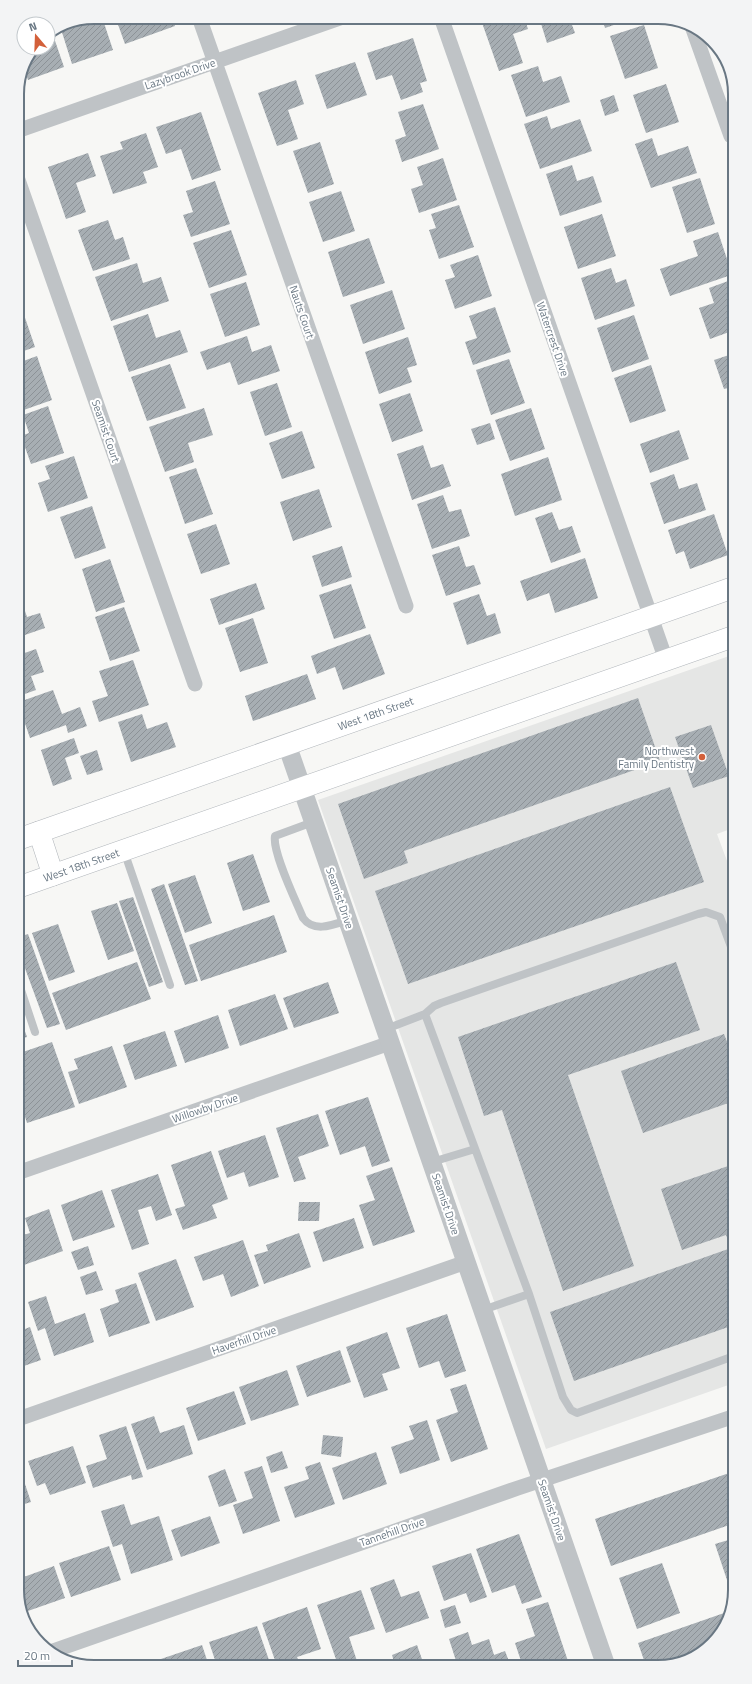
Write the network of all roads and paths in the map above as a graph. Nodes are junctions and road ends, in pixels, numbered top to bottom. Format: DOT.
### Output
graph roads {
  1 [pos="201,24"];
  2 [pos="323,24"];
  3 [pos="443,24"];
  4 [pos="696,35"];
  5 [pos="214,62"];
  6 [pos="728,127"];
  7 [pos="24,130"];
  8 [pos="24,197"];
  9 [pos="728,589"];
  10 [pos="406,606"];
  11 [pos="651,617"];
  12 [pos="728,638"];
  13 [pos="666,660"];
  14 [pos="195,684"];
  15 [pos="287,745"];
  16 [pos="302,788"];
  17 [pos="314,822"];
  18 [pos="39,832"];
  19 [pos="24,837"];
  20 [pos="124,851"];
  21 [pos="53,875"];
  22 [pos="24,885"];
  23 [pos="348,920"];
  24 [pos="728,939"];
  25 [pos="170,985"];
  26 [pos="24,999"];
  27 [pos="425,1014"];
  28 [pos="35,1032"];
  29 [pos="388,1036"];
  30 [pos="475,1148"];
  31 [pos="432,1162"];
  32 [pos="24,1171"];
  33 [pos="466,1262"];
  34 [pos="529,1294"];
  35 [pos="483,1310"];
  36 [pos="728,1358"];
  37 [pos="24,1417"];
  38 [pos="728,1419"];
  39 [pos="542,1480"];
  40 [pos="57,1649"];
  41 [pos="604,1660"];
  1 -- 5 [label="street, Nauts Court"];
  2 -- 5 [label="street, Lazybrook Drive"];
  3 -- 11 [label="street, Watercrest Drive"];
  4 -- 6 [label="street"];
  5 -- 7 [label="street, Lazybrook Drive"];
  5 -- 10 [label="street, Nauts Court"];
  8 -- 14 [label="street, Seamist Court"];
  9 -- 11 [label="main road, West 18th Street"];
  11 -- 13 [label="street, Watercrest Drive"];
  11 -- 15 [label="main road, West 18th Street"];
  12 -- 13 [label="main road, West 18th Street"];
  13 -- 16 [label="main road, West 18th Street"];
  15 -- 16 [label="street, Seamist Drive"];
  15 -- 18 [label="main road, West 18th Street"];
  16 -- 17 [label="street, Seamist Drive"];
  16 -- 20 [label="main road, West 18th Street"];
  17 -- 23 [label="street, Seamist Drive"];
  17 -- 23 [label="lane"];
  18 -- 19 [label="main road, West 18th Street"];
  18 -- 21 [label="main road"];
  20 -- 21 [label="main road, West 18th Street"];
  20 -- 25 [label="lane"];
  21 -- 22 [label="main road, West 18th Street"];
  23 -- 29 [label="street, Seamist Drive"];
  24 -- 27 [label="lane"];
  26 -- 28 [label="lane"];
  27 -- 29 [label="lane"];
  27 -- 30 [label="lane"];
  29 -- 31 [label="street, Seamist Drive"];
  29 -- 32 [label="street, Willowby Drive"];
  30 -- 31 [label="lane"];
  30 -- 34 [label="lane"];
  31 -- 33 [label="street, Seamist Drive"];
  33 -- 35 [label="street, Seamist Drive"];
  33 -- 37 [label="street, Haverhill Drive"];
  34 -- 35 [label="lane"];
  34 -- 36 [label="lane"];
  35 -- 39 [label="street, Seamist Drive"];
  38 -- 39 [label="street, Tannehill Drive"];
  39 -- 40 [label="street, Tannehill Drive"];
  39 -- 41 [label="street, Seamist Drive"];
}
